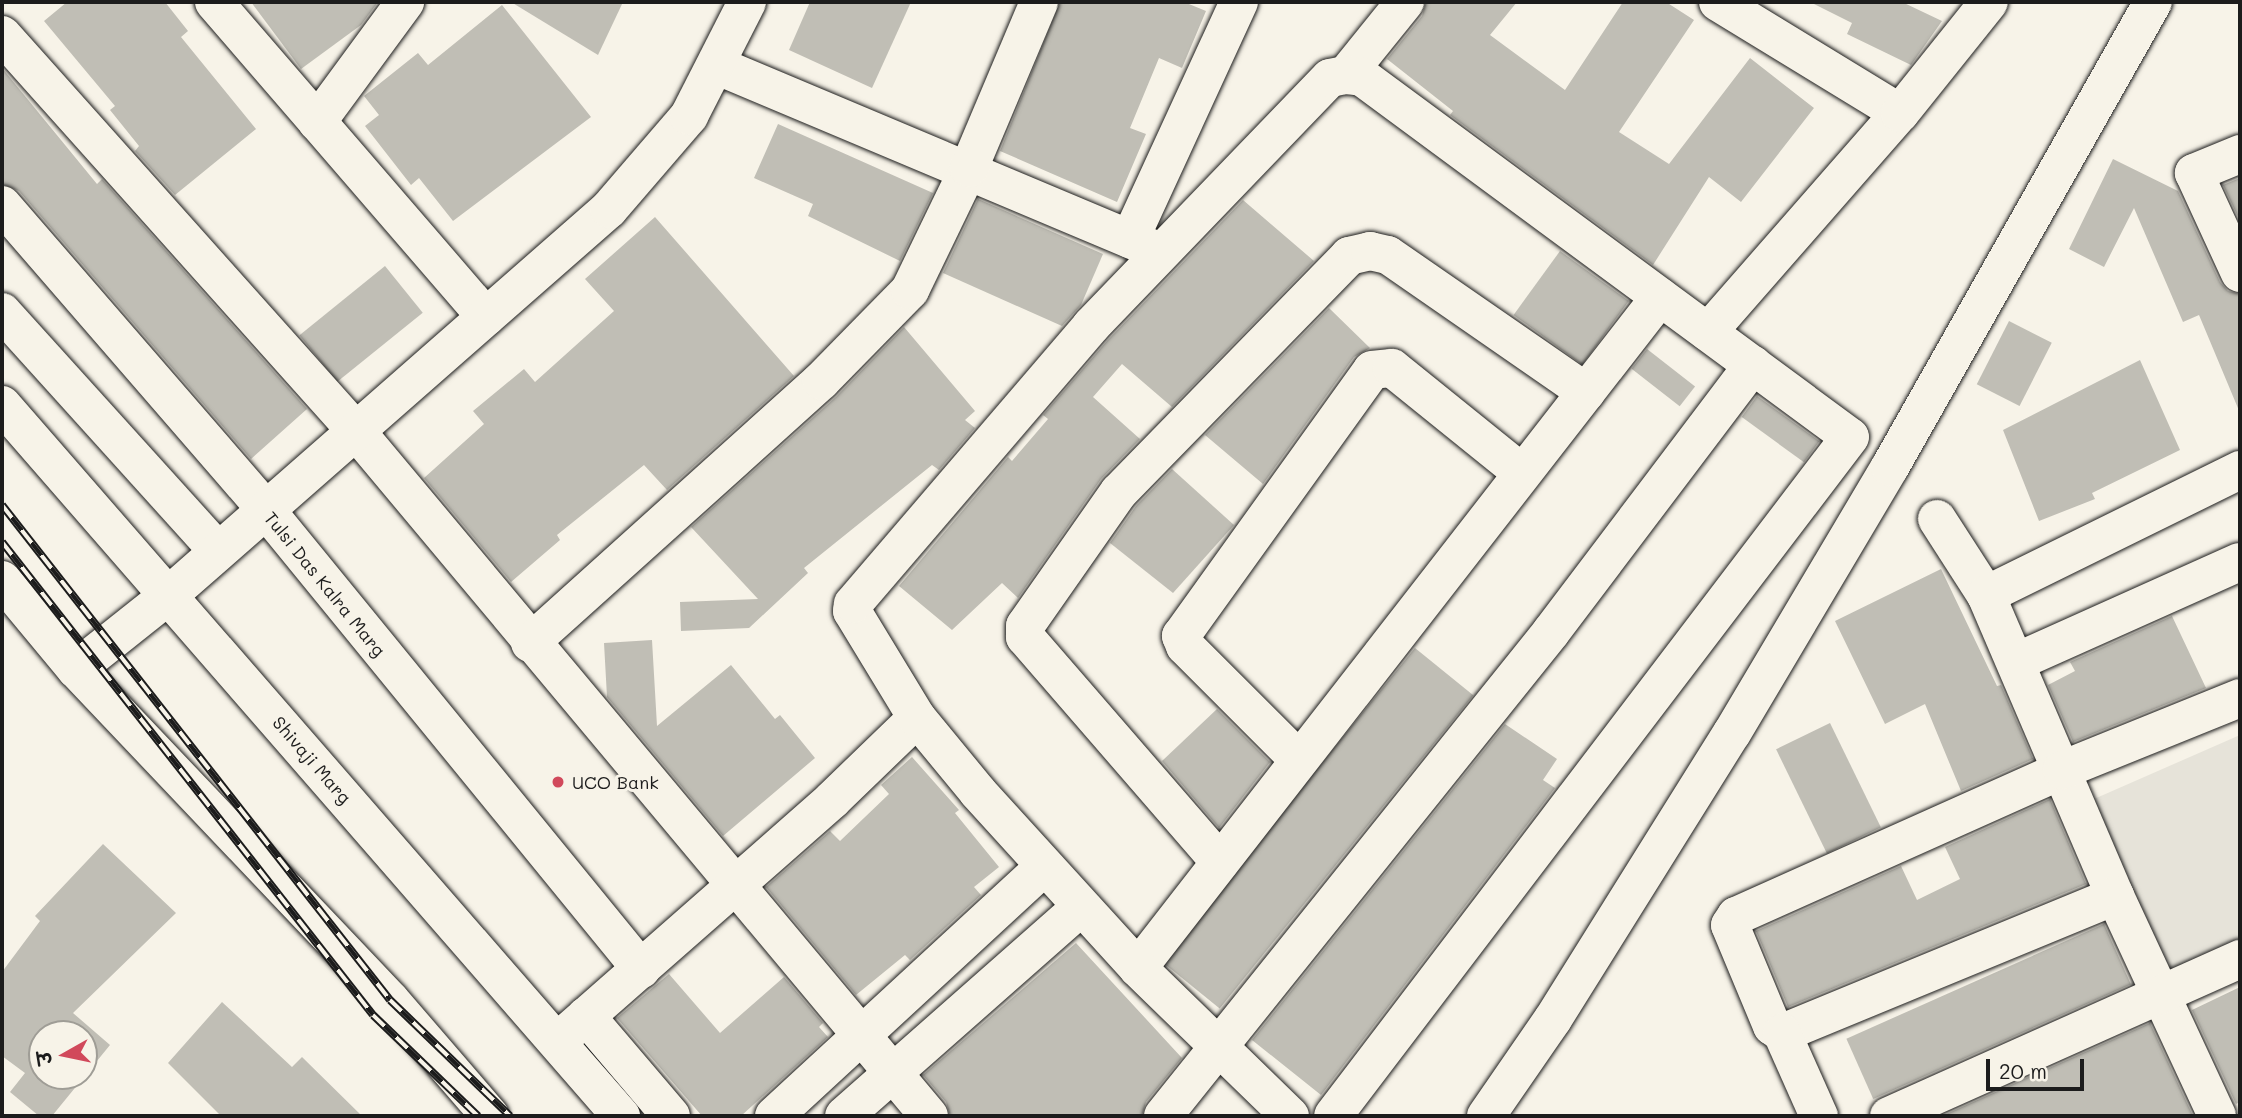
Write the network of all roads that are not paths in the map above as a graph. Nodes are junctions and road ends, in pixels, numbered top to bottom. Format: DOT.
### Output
graph roads {
  1 [pos="405,2"];
  2 [pos="747,2"];
  3 [pos="1040,2"];
  4 [pos="1239,2"];
  5 [pos="1405,2"];
  6 [pos="1718,2"];
  7 [pos="1989,2"];
  8 [pos="2152,2"];
  9 [pos="231,8"];
  10 [pos="2,35"];
  11 [pos="718,66"];
  12 [pos="1346,75"];
  13 [pos="1900,113"];
  14 [pos="317,122"];
  15 [pos="2240,154"];
  16 [pos="969,168"];
  17 [pos="2,205"];
  18 [pos="1146,246"];
  19 [pos="2240,272"];
  20 [pos="1660,297"];
  21 [pos="2,312"];
  22 [pos="486,317"];
  23 [pos="1708,332"];
  24 [pos="1753,365"];
  25 [pos="1586,392"];
  26 [pos="2,405"];
  27 [pos="356,430"];
  28 [pos="2240,470"];
  29 [pos="1522,473"];
  30 [pos="266,510"];
  31 [pos="1937,519"];
  32 [pos="218,551"];
  33 [pos="2240,562"];
  34 [pos="2,580"];
  35 [pos="169,595"];
  36 [pos="1986,595"];
  37 [pos="530,643"];
  38 [pos="2016,662"];
  39 [pos="76,669"];
  40 [pos="2240,698"];
  41 [pos="917,718"];
  42 [pos="1299,760"];
  43 [pos="2062,770"];
  44 [pos="1220,862"];
  45 [pos="1044,867"];
  46 [pos="734,886"];
  47 [pos="2115,896"];
  48 [pos="1081,907"];
  49 [pos="2240,959"];
  50 [pos="1138,968"];
  51 [pos="641,969"];
  52 [pos="2160,997"];
  53 [pos="586,1016"];
  54 [pos="1782,1032"];
  55 [pos="862,1038"];
  56 [pos="558,1041"];
  57 [pos="1220,1048"];
  58 [pos="891,1072"];
  59 [pos="490,1116"];
  60 [pos="621,1116"];
  61 [pos="671,1116"];
  62 [pos="775,1116"];
  63 [pos="844,1116"];
  64 [pos="929,1116"];
  65 [pos="1163,1116"];
  66 [pos="1290,1116"];
  67 [pos="1333,1116"];
  68 [pos="1486,1116"];
  69 [pos="1819,1116"];
  70 [pos="1889,1116"];
  71 [pos="2217,1116"];
  1 -- 14 [label="street"];
  2 -- 11 [label="street"];
  3 -- 16 [label="street"];
  4 -- 18 [label="street"];
  5 -- 12 [label="street"];
  6 -- 13 [label="street"];
  7 -- 13 [label="street"];
  8 -- 68 [label="street"];
  9 -- 14 [label="street"];
  10 -- 27 [label="street"];
  11 -- 16 [label="street"];
  11 -- 22 [label="street"];
  12 -- 18 [label="street"];
  12 -- 20 [label="street"];
  13 -- 23 [label="street"];
  14 -- 22 [label="street"];
  15 -- 19 [label="street"];
  16 -- 18 [label="street"];
  16 -- 37 [label="street"];
  17 -- 30 [label="street, Tulsi Das Kalra Marg"];
  18 -- 41 [label="street"];
  20 -- 23 [label="street"];
  20 -- 25 [label="street"];
  21 -- 32 [label="street"];
  22 -- 27 [label="street"];
  23 -- 24 [label="street"];
  24 -- 57 [label="street"];
  24 -- 67 [label="street"];
  25 -- 29 [label="street"];
  25 -- 44 [label="street"];
  26 -- 35 [label="street, Shivaji Marg"];
  27 -- 30 [label="street"];
  27 -- 37 [label="street"];
  28 -- 36 [label="street"];
  29 -- 42 [label="street"];
  29 -- 42 [label="street"];
  30 -- 32 [label="street"];
  30 -- 51 [label="street, Tulsi Das Kalra Marg"];
  31 -- 36 [label="street"];
  32 -- 35 [label="street"];
  33 -- 38 [label="street"];
  34 -- 39 [label="street"];
  35 -- 39 [label="street"];
  35 -- 56 [label="street, Shivaji Marg"];
  36 -- 38 [label="street"];
  37 -- 46 [label="street"];
  38 -- 43 [label="street"];
  39 -- 59 [label="street"];
  40 -- 43 [label="street"];
  41 -- 45 [label="street"];
  41 -- 46 [label="street"];
  42 -- 44 [label="street"];
  43 -- 47 [label="street"];
  43 -- 54 [label="street"];
  44 -- 50 [label="street"];
  45 -- 48 [label="street"];
  45 -- 55 [label="street"];
  46 -- 51 [label="street"];
  46 -- 55 [label="street"];
  47 -- 52 [label="street"];
  47 -- 54 [label="street"];
  48 -- 50 [label="street"];
  48 -- 58 [label="street"];
  49 -- 52 [label="street"];
  50 -- 57 [label="street"];
  51 -- 53 [label="street"];
  52 -- 70 [label="street"];
  52 -- 71 [label="street"];
  53 -- 56 [label="street"];
  53 -- 61 [label="street"];
  54 -- 69 [label="street"];
  55 -- 58 [label="street"];
  55 -- 62 [label="street"];
  56 -- 60 [label="street, Shivaji Marg"];
  57 -- 65 [label="street"];
  57 -- 66 [label="street"];
  58 -- 63 [label="street"];
  58 -- 64 [label="street"];
}
